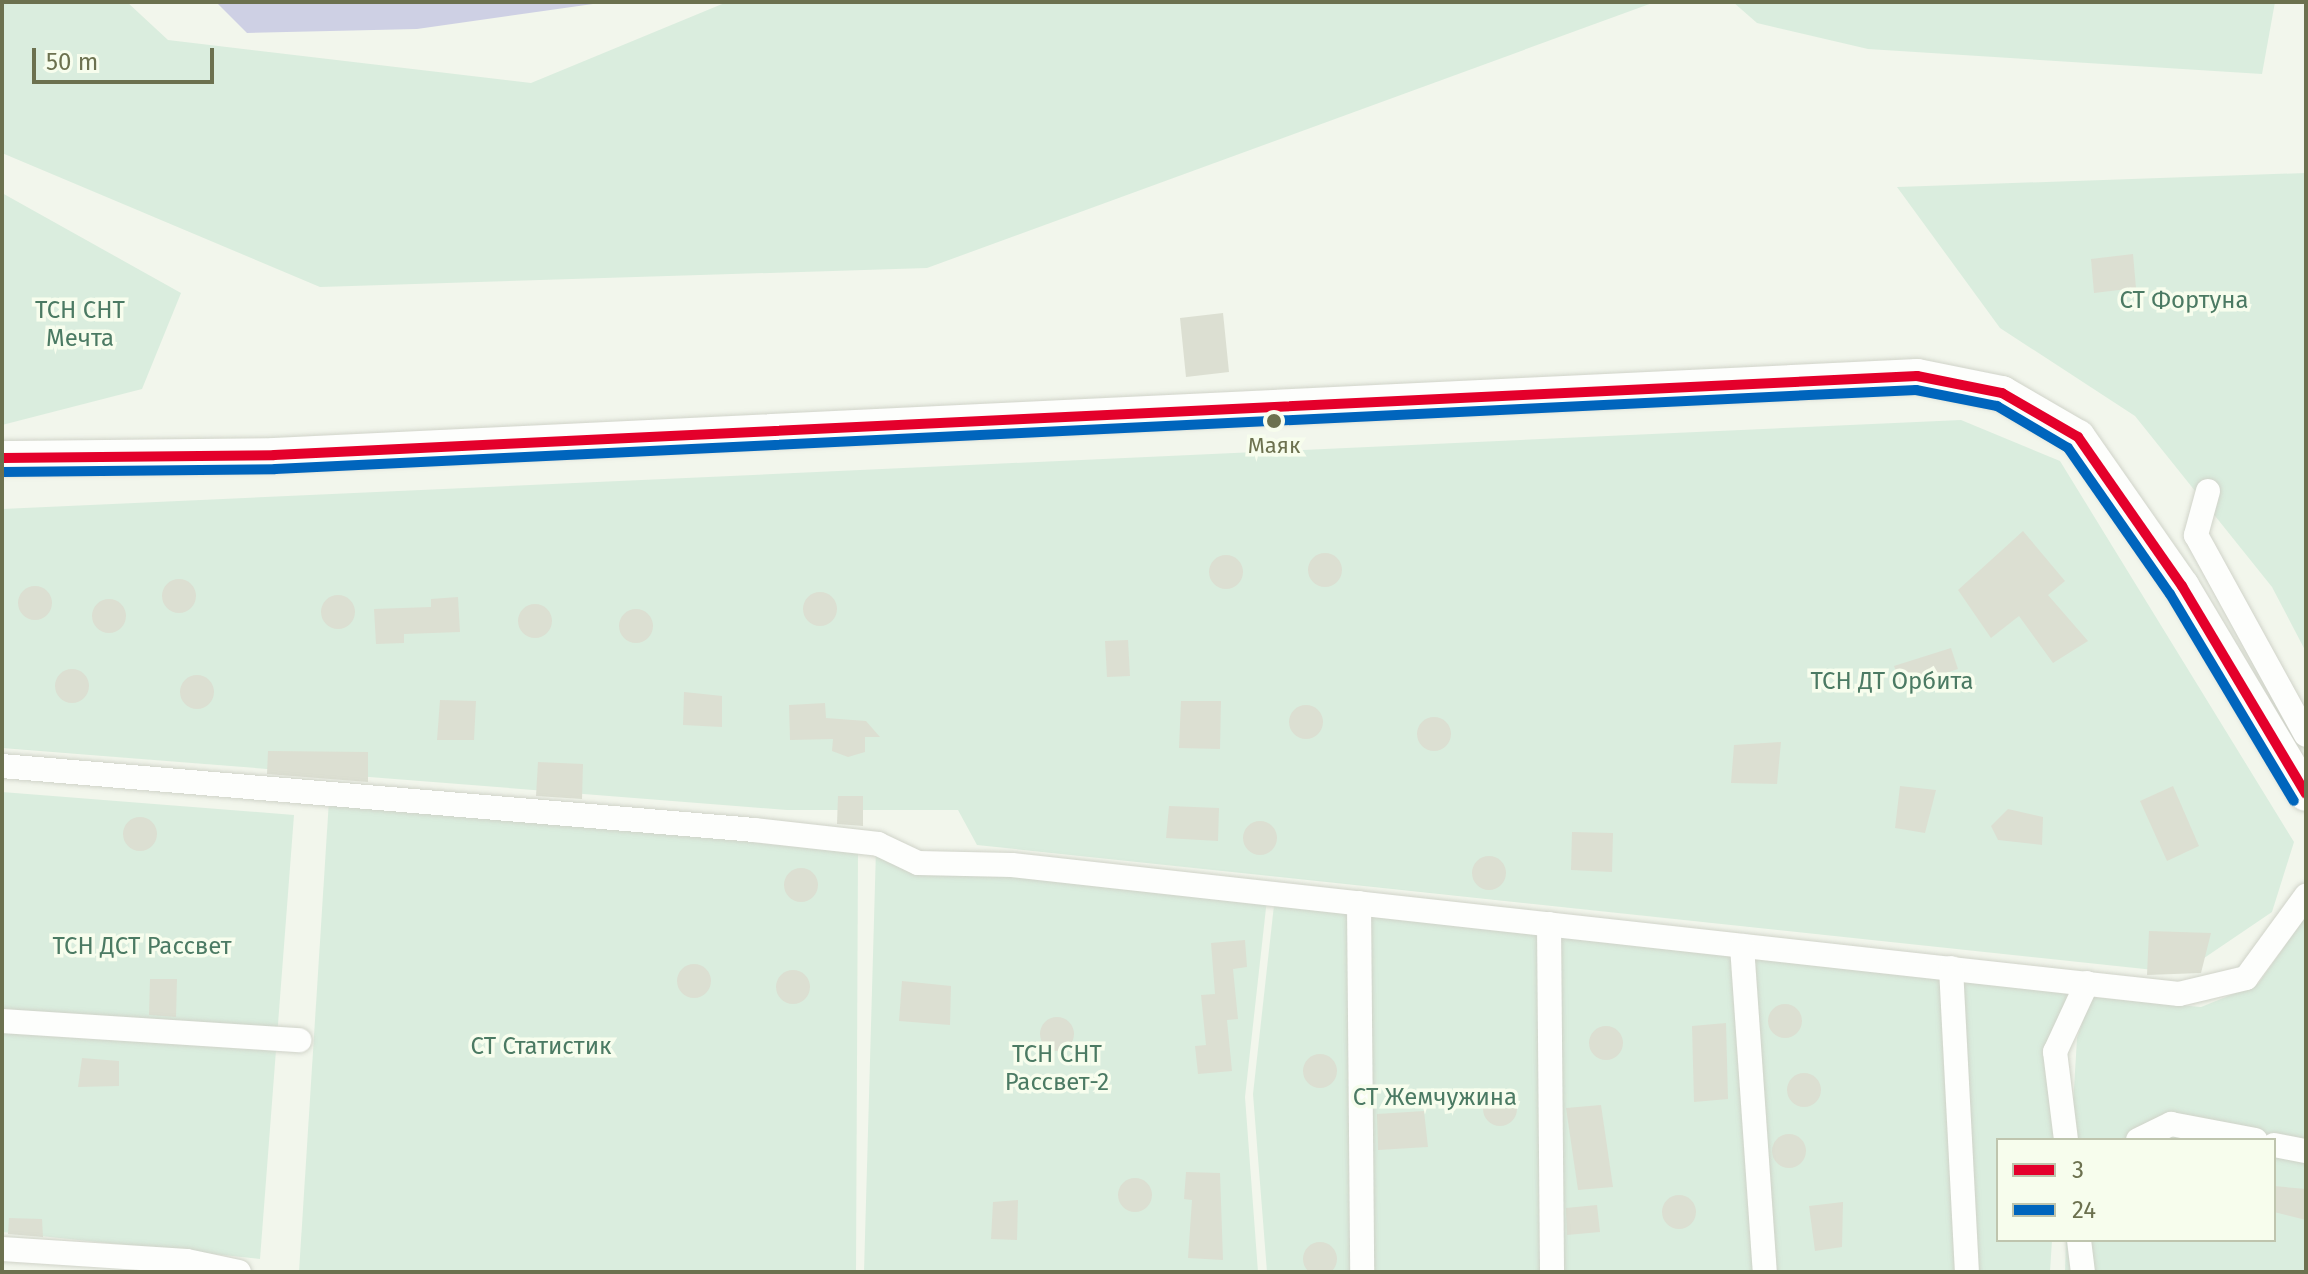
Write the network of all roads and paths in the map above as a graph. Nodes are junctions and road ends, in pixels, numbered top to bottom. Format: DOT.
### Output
graph roads {
  1 [pos="2,458"];
  2 [pos="2208,491"];
  3 [pos="2306,735"];
  4 [pos="2,766"];
  5 [pos="2306,794"];
  6 [pos="2306,896"];
  7 [pos="1359,903"];
  8 [pos="1549,924"];
  9 [pos="1742,946"];
  10 [pos="1951,968"];
  11 [pos="2087,983"];
  12 [pos="2,1021"];
  13 [pos="299,1040"];
  14 [pos="2066,1138"];
  15 [pos="2142,1138"];
  16 [pos="2244,1138"];
  17 [pos="2276,1145"];
  18 [pos="2306,1151"];
  19 [pos="2079,1242"];
  20 [pos="2,1249"];
  21 [pos="239,1272"];
  22 [pos="1362,1272"];
  23 [pos="1552,1272"];
  24 [pos="1765,1272"];
  25 [pos="1967,1272"];
  26 [pos="2083,1272"];
  1 -- 5 [label="main road"];
  2 -- 3 [label="street"];
  4 -- 7 [label="street"];
  6 -- 11 [label="street"];
  7 -- 8 [label="street"];
  7 -- 22 [label="street"];
  8 -- 9 [label="street"];
  8 -- 23 [label="street"];
  9 -- 10 [label="street"];
  9 -- 24 [label="street"];
  10 -- 11 [label="street"];
  10 -- 25 [label="street"];
  11 -- 14 [label="street"];
  12 -- 13 [label="street"];
  15 -- 16 [label="street"];
  17 -- 18 [label="street"];
  19 -- 26 [label="street"];
  20 -- 21 [label="street"];
}
